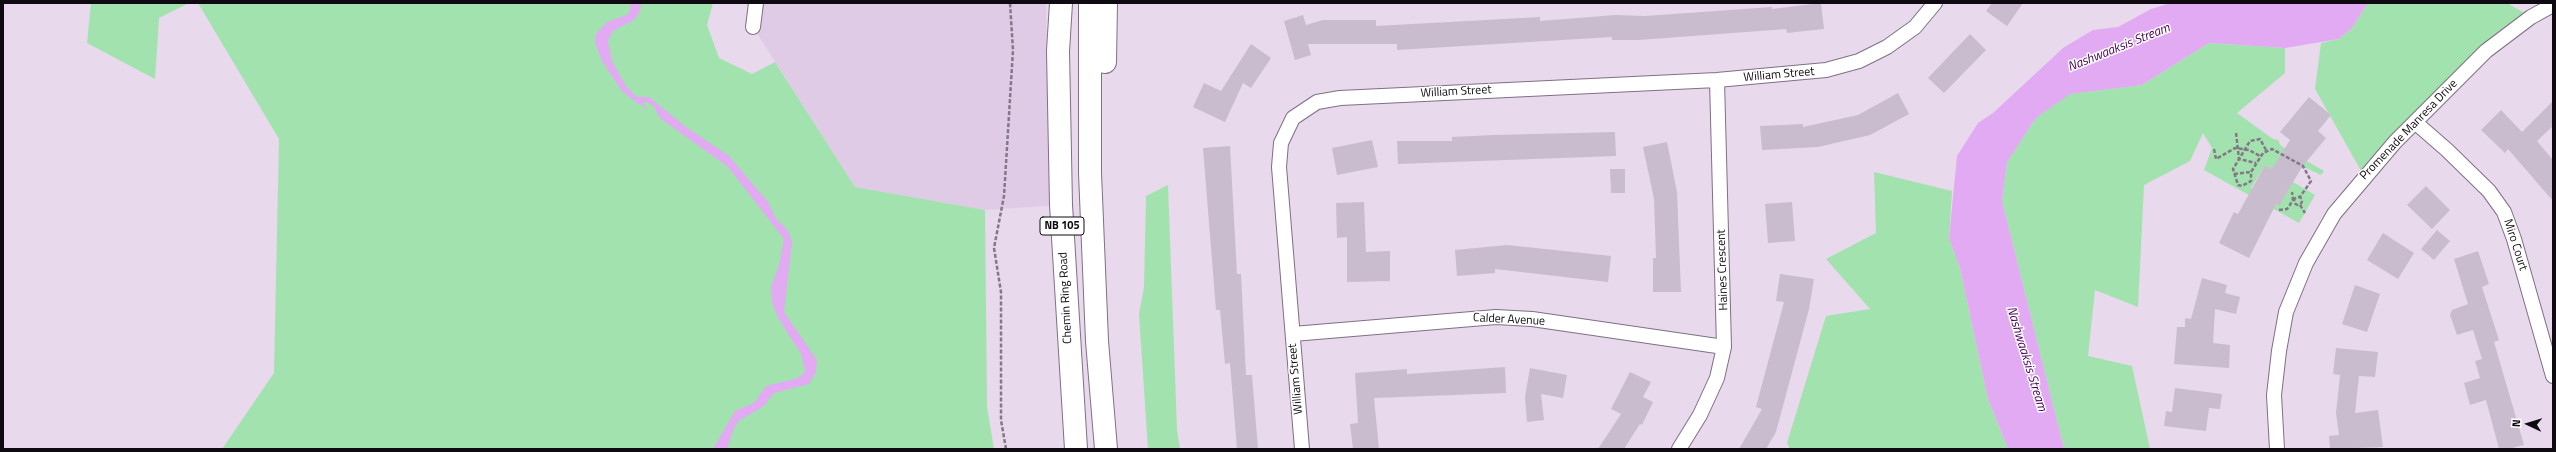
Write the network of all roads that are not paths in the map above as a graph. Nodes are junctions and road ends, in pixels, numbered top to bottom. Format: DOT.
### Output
graph roads {
  1 [pos="756,3"];
  2 [pos="1046,3"];
  3 [pos="1061,3"];
  4 [pos="1090,3"];
  5 [pos="1106,3"];
  6 [pos="1935,3"];
  7 [pos="2553,5"];
  8 [pos="753,27"];
  9 [pos="1718,80"];
  10 [pos="2416,123"];
  11 [pos="1061,205"];
  12 [pos="1293,334"];
  13 [pos="1098,341"];
  14 [pos="1724,346"];
  15 [pos="2553,376"];
  16 [pos="1076,449"];
  17 [pos="1106,449"];
  18 [pos="1302,449"];
  19 [pos="1679,449"];
  20 [pos="2277,449"];
  1 -- 8 [label="street"];
  2 -- 11 [label="highway"];
  3 -- 11 [label="highway, Chemin Ring Road / NB 105"];
  4 -- 13 [label="highway, NB 105"];
  5 -- 13 [label="highway"];
  6 -- 9 [label="street, William Street"];
  7 -- 10 [label="street, Promenade Manresa Drive"];
  9 -- 12 [label="street, William Street"];
  9 -- 14 [label="street, Haines Crescent"];
  10 -- 15 [label="street, Miro Court"];
  10 -- 20 [label="street, Promenade Manresa Drive"];
  11 -- 16 [label="highway, Chemin Ring Road / NB 105"];
  12 -- 14 [label="street, Calder Avenue"];
  12 -- 18 [label="street, William Street"];
  13 -- 17 [label="highway, NB 105"];
  14 -- 19 [label="street, Haines Crescent"];
}
